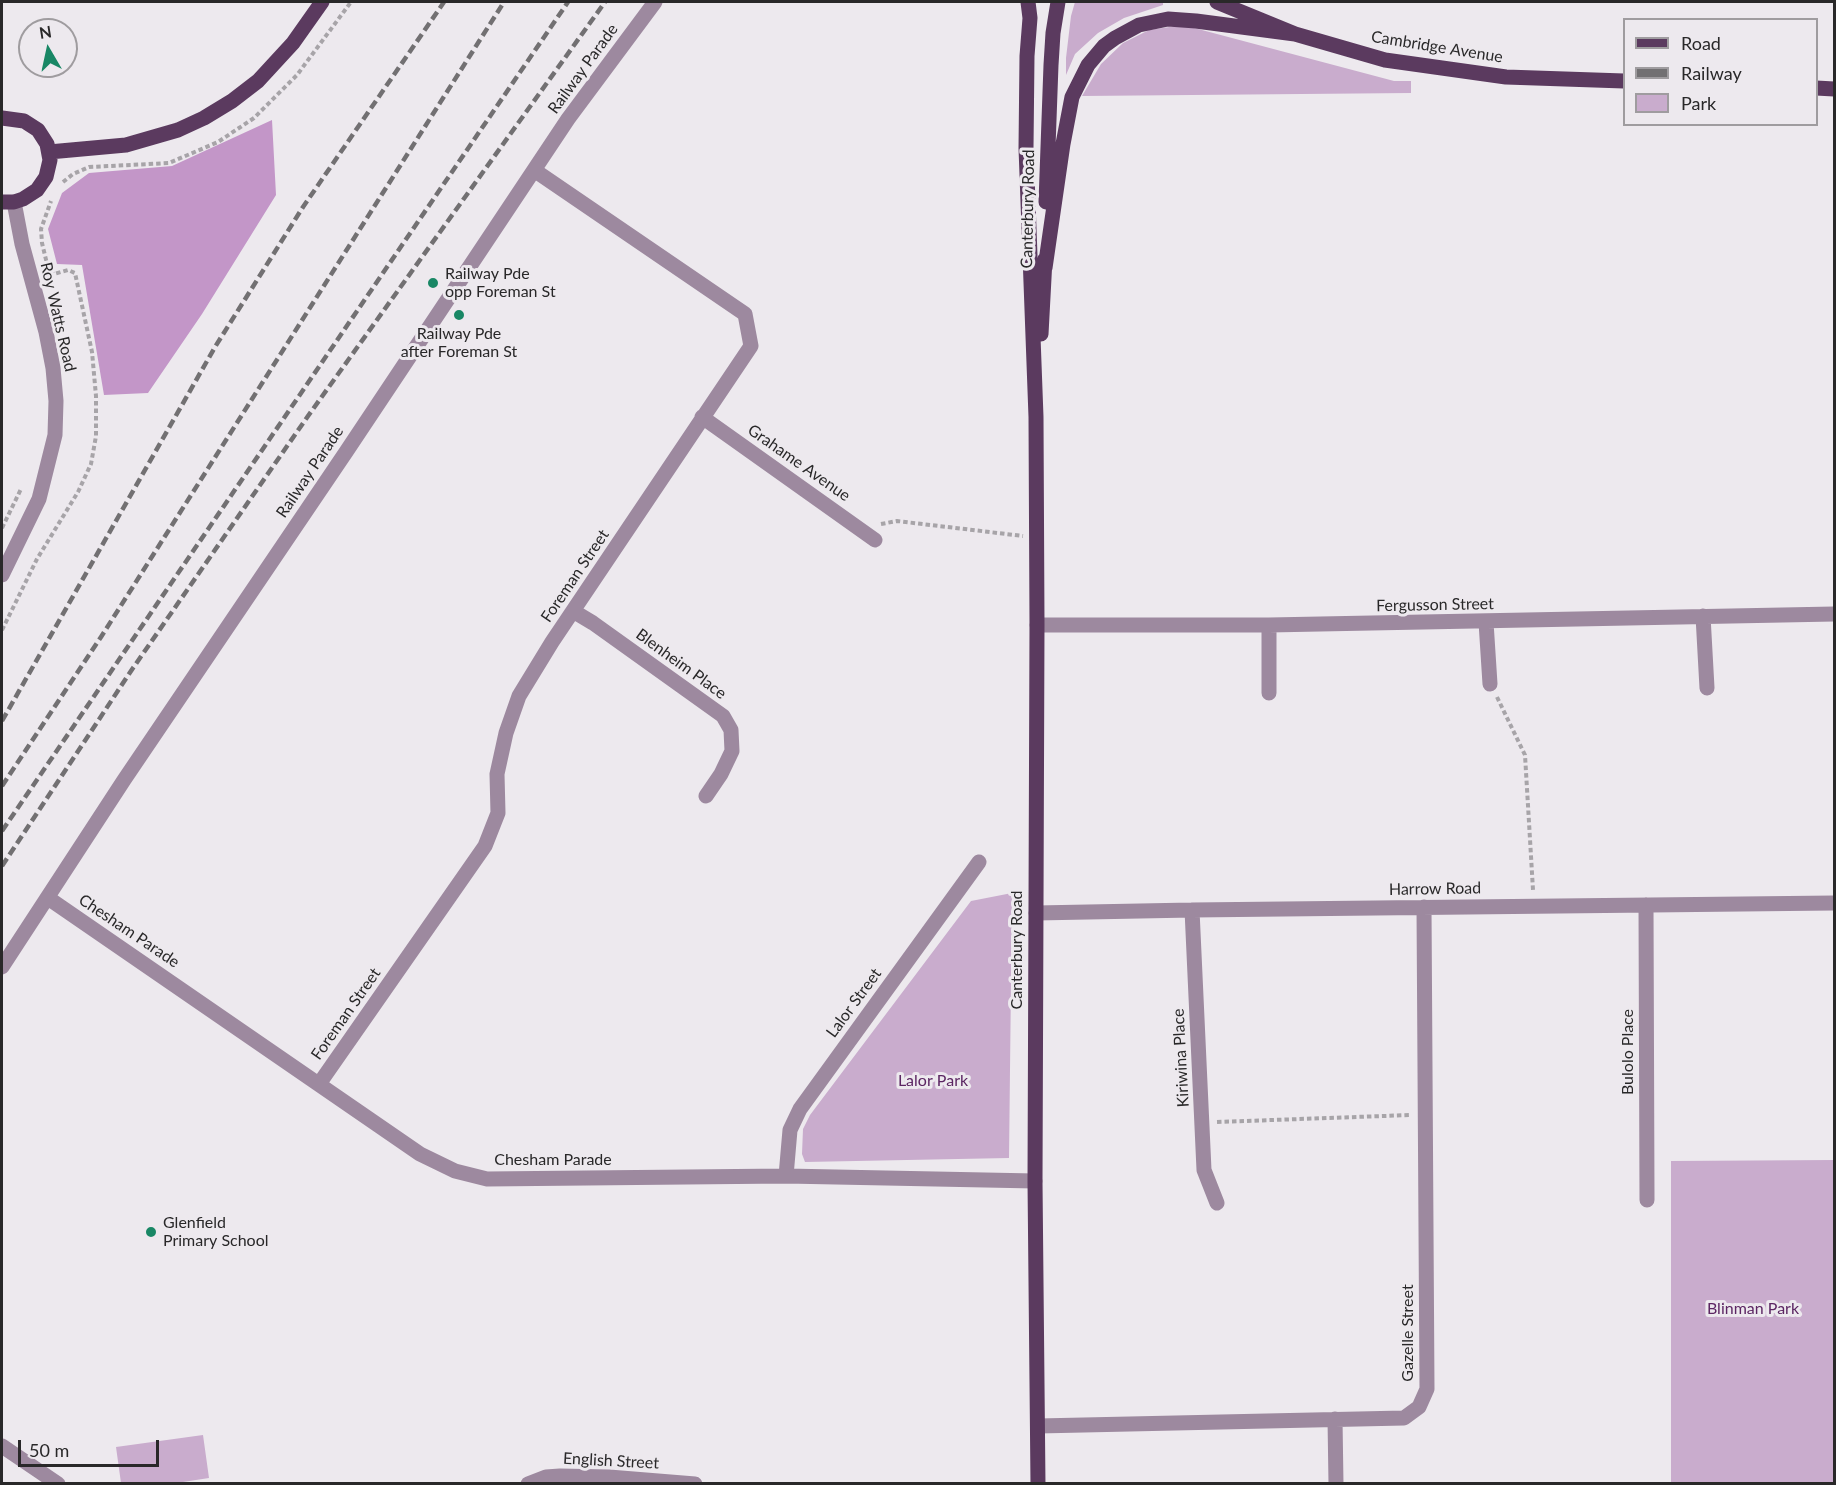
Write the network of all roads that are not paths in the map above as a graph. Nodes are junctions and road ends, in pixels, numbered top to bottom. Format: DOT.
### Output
graph roads {
  1 [pos="322,2"];
  2 [pos="655,2"];
  3 [pos="1028,2"];
  4 [pos="1058,2"];
  5 [pos="1217,2"];
  6 [pos="1295,34"];
  7 [pos="1623,81"];
  8 [pos="1818,88"];
  9 [pos="1834,89"];
  10 [pos="2,118"];
  11 [pos="49,152"];
  12 [pos="534,170"];
  13 [pos="8,202"];
  14 [pos="1045,268"];
  15 [pos="702,417"];
  16 [pos="1036,417"];
  17 [pos="875,540"];
  18 [pos="2,575"];
  19 [pos="573,611"];
  20 [pos="1834,614"];
  21 [pos="1703,616"];
  22 [pos="1486,622"];
  23 [pos="1037,625"];
  24 [pos="1269,625"];
  25 [pos="1490,684"];
  26 [pos="1707,688"];
  27 [pos="1269,693"];
  28 [pos="706,796"];
  29 [pos="979,862"];
  30 [pos="48,898"];
  31 [pos="1834,903"];
  32 [pos="1646,905"];
  33 [pos="1424,907"];
  34 [pos="1192,910"];
  35 [pos="1036,913"];
  36 [pos="2,967"];
  37 [pos="320,1084"];
  38 [pos="786,1176"];
  39 [pos="1035,1180"];
  40 [pos="1647,1200"];
  41 [pos="1217,1203"];
  42 [pos="1335,1419"];
  43 [pos="1038,1426"];
  44 [pos="2,1446"];
  45 [pos="58,1484"];
  46 [pos="528,1484"];
  47 [pos="695,1484"];
  48 [pos="1038,1484"];
  49 [pos="1335,1484"];
  1 -- 11 [label="main road"];
  2 -- 12 [label="street, Railway Parade"];
  3 -- 16 [label="main road, Canterbury Road"];
  4 -- 14 [label="main road, Canterbury Road"];
  5 -- 6 [label="main road, Cambridge Avenue"];
  6 -- 7 [label="main road, Cambridge Avenue"];
  6 -- 14 [label="main road"];
  8 -- 9 [label="main road"];
  10 -- 11 [label="main road"];
  11 -- 13 [label="main road"];
  12 -- 15 [label="street, Foreman Street"];
  12 -- 30 [label="street, Railway Parade"];
  13 -- 18 [label="street, Roy Watts Road"];
  14 -- 16 [label="main road, Canterbury Road"];
  15 -- 17 [label="street, Grahame Avenue"];
  15 -- 19 [label="street, Foreman Street"];
  16 -- 23 [label="main road, Canterbury Road"];
  19 -- 28 [label="street, Blenheim Place"];
  19 -- 37 [label="street, Foreman Street"];
  20 -- 21 [label="street, Fergusson Street"];
  21 -- 22 [label="street, Fergusson Street"];
  21 -- 26 [label="street"];
  22 -- 24 [label="street, Fergusson Street"];
  22 -- 25 [label="street"];
  23 -- 24 [label="street, Fergusson Street"];
  23 -- 35 [label="main road, Canterbury Road"];
  24 -- 27 [label="street"];
  29 -- 38 [label="street, Lalor Street"];
  30 -- 36 [label="street, Railway Parade"];
  30 -- 37 [label="street, Chesham Parade"];
  31 -- 32 [label="street, Harrow Road"];
  32 -- 33 [label="street, Harrow Road"];
  32 -- 40 [label="street, Bulolo Place"];
  33 -- 34 [label="street, Harrow Road"];
  33 -- 42 [label="street, Gazelle Street"];
  34 -- 35 [label="street, Harrow Road"];
  34 -- 41 [label="street, Kiriwina Place"];
  35 -- 39 [label="main road, Canterbury Road"];
  37 -- 38 [label="street, Chesham Parade"];
  38 -- 39 [label="street, Chesham Parade"];
  39 -- 43 [label="main road, Canterbury Road"];
  42 -- 43 [label="street, Gazelle Street"];
  42 -- 49 [label="street"];
  43 -- 48 [label="main road, Canterbury Road"];
  44 -- 45 [label="street"];
  46 -- 47 [label="street, English Street"];
}
